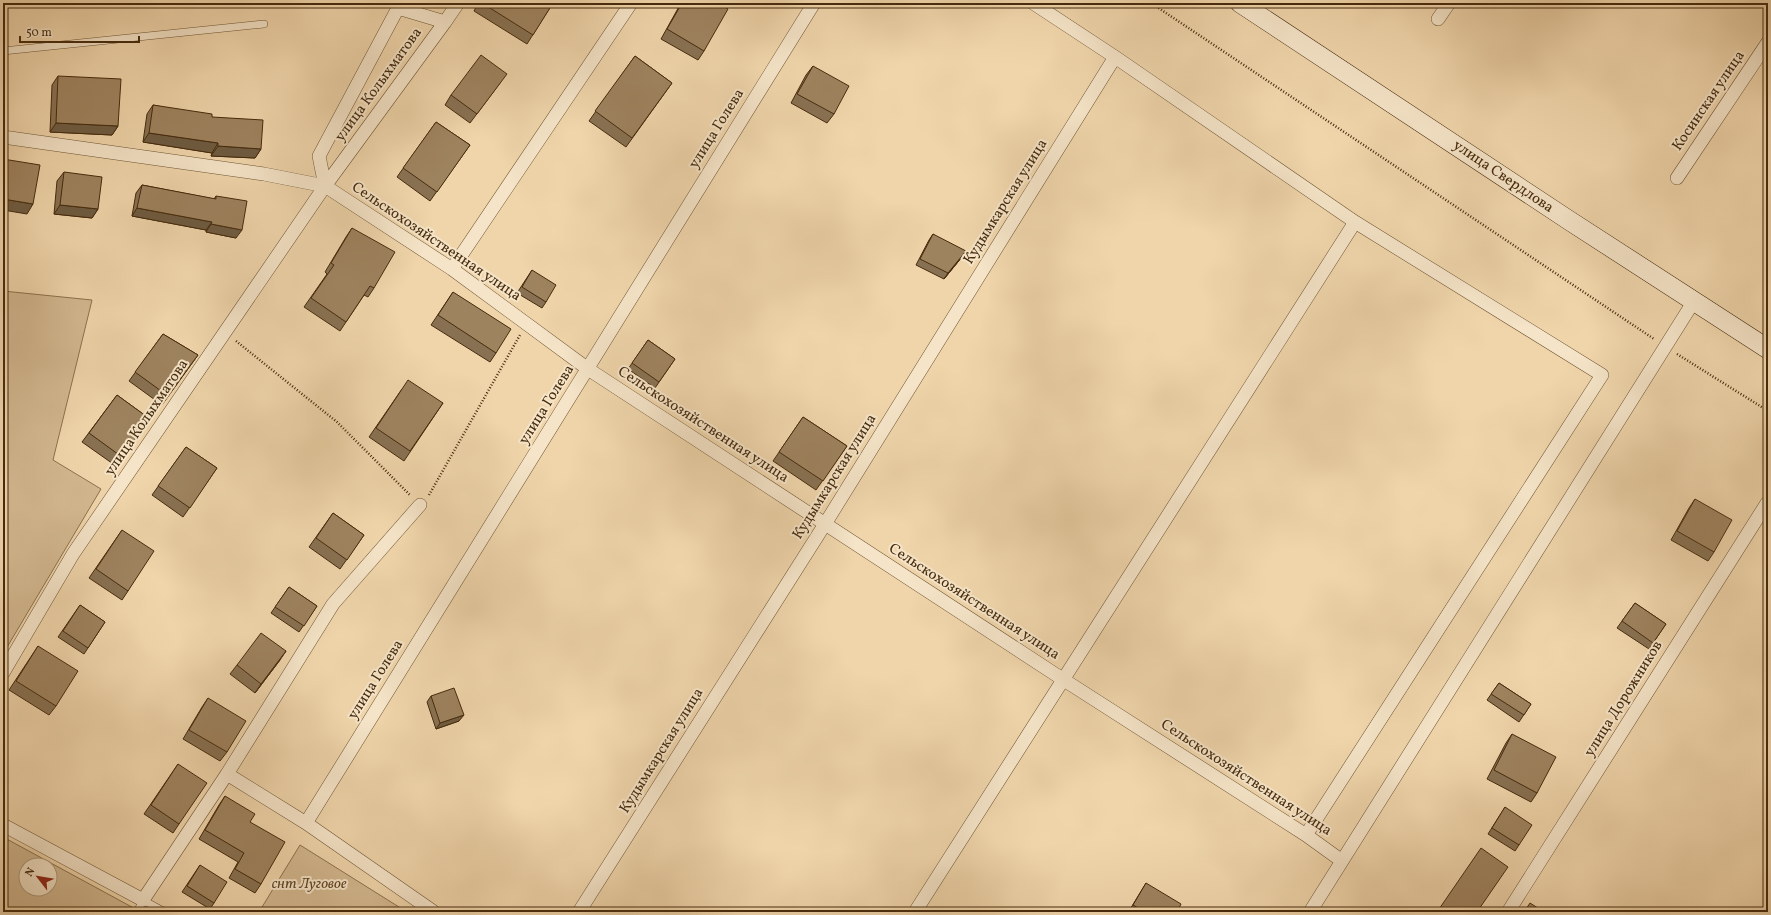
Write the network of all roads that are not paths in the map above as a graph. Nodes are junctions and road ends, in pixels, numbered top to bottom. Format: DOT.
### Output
graph roads {
  1 [pos="458,3"];
  2 [pos="631,3"];
  3 [pos="814,3"];
  4 [pos="1033,3"];
  5 [pos="1240,3"];
  6 [pos="1449,3"];
  7 [pos="398,5"];
  8 [pos="1438,19"];
  9 [pos="445,22"];
  10 [pos="264,24"];
  11 [pos="1768,42"];
  12 [pos="3,51"];
  13 [pos="1115,57"];
  14 [pos="3,137"];
  15 [pos="1677,178"];
  16 [pos="325,186"];
  17 [pos="1355,222"];
  18 [pos="452,269"];
  19 [pos="1694,301"];
  20 [pos="1768,349"];
  21 [pos="588,369"];
  22 [pos="1767,503"];
  23 [pos="420,505"];
  24 [pos="825,524"];
  25 [pos="3,673"];
  26 [pos="1064,680"];
  27 [pos="227,774"];
  28 [pos="306,823"];
  29 [pos="3,825"];
  30 [pos="1306,835"];
  31 [pos="1342,861"];
  32 [pos="143,900"];
  33 [pos="137,912"];
  34 [pos="165,912"];
  35 [pos="434,912"];
  36 [pos="579,912"];
  37 [pos="915,912"];
  38 [pos="1310,912"];
  39 [pos="1508,912"];
  1 -- 9 [label="street, улица Колыхматова"];
  2 -- 18 [label="street"];
  3 -- 21 [label="street, улица Голева"];
  4 -- 13 [label="street"];
  5 -- 19 [label="main road, улица Свердлова"];
  6 -- 8 [label="street"];
  7 -- 9 [label="street"];
  7 -- 16 [label="street, улица Колыхматова"];
  9 -- 16 [label="street, улица Колыхматова"];
  10 -- 12 [label="lane"];
  11 -- 15 [label="street, Косинская улица"];
  13 -- 17 [label="street"];
  13 -- 24 [label="street, Кудымкарская улица"];
  14 -- 16 [label="street, Сельскохозяйственная улица"];
  16 -- 18 [label="street, Сельскохозяйственная улица"];
  16 -- 25 [label="street, улица Колыхматова"];
  17 -- 26 [label="street"];
  17 -- 30 [label="street"];
  18 -- 21 [label="street, Сельскохозяйственная улица"];
  19 -- 20 [label="main road, улица Свердлова"];
  19 -- 31 [label="street"];
  21 -- 24 [label="street, Сельскохозяйственная улица"];
  21 -- 28 [label="street, улица Голева"];
  22 -- 39 [label="street, улица Дорожников"];
  23 -- 27 [label="street"];
  24 -- 26 [label="street, Сельскохозяйственная улица"];
  24 -- 36 [label="street, Кудымкарская улица"];
  26 -- 30 [label="street, Сельскохозяйственная улица"];
  26 -- 37 [label="street"];
  27 -- 28 [label="street"];
  27 -- 32 [label="street"];
  28 -- 35 [label="street"];
  29 -- 32 [label="street"];
  30 -- 31 [label="street, Сельскохозяйственная улица"];
  31 -- 38 [label="street"];
  32 -- 33 [label="lane"];
  32 -- 34 [label="lane"];
}
